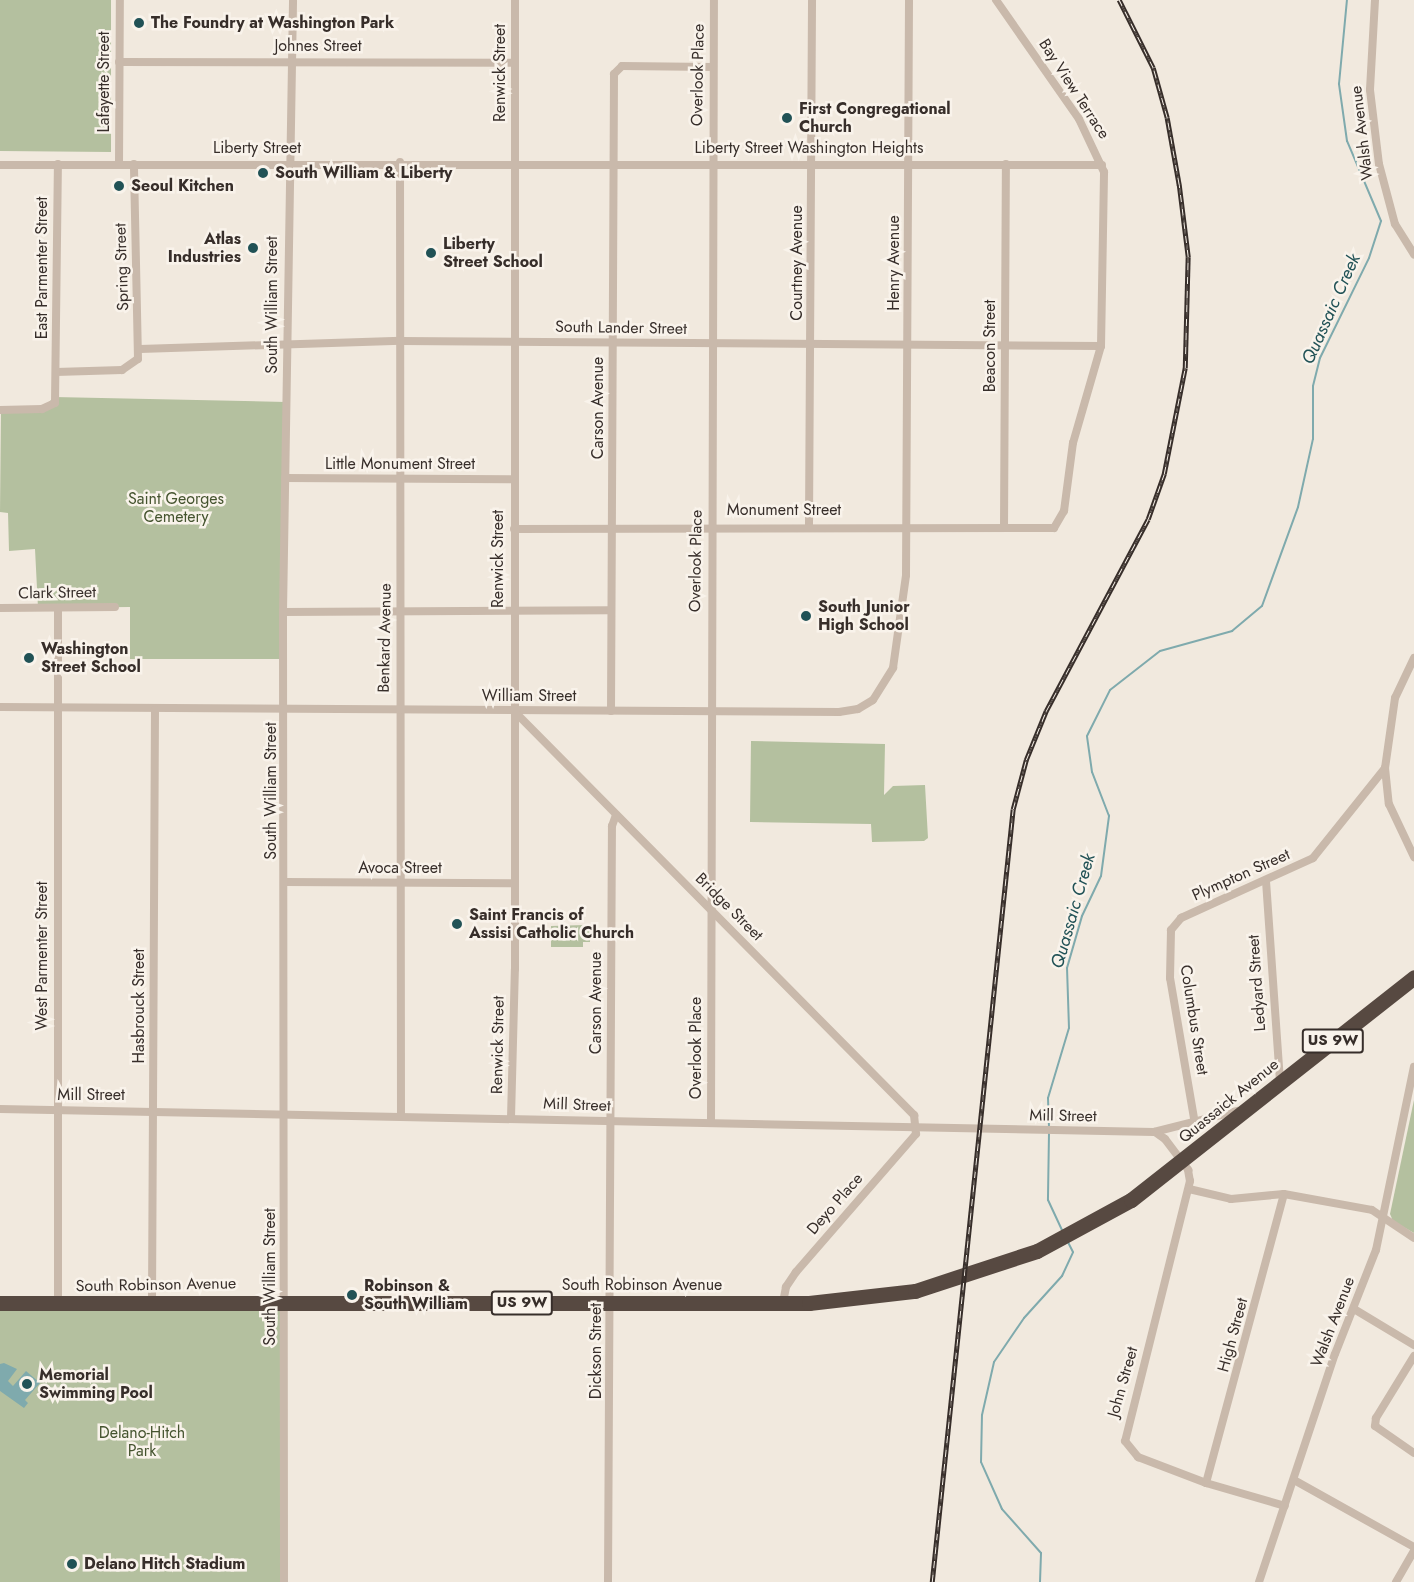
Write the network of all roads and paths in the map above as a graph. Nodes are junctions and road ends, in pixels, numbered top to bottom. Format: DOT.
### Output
graph roads {
  1 [pos="120,0"];
  2 [pos="293,0"];
  3 [pos="515,0"];
  4 [pos="714,0"];
  5 [pos="812,0"];
  6 [pos="909,0"];
  7 [pos="996,0"];
  8 [pos="1375,0"];
  9 [pos="291,60"];
  10 [pos="119,62"];
  11 [pos="515,63"];
  12 [pos="713,66"];
  13 [pos="288,162"];
  14 [pos="400,162"];
  15 [pos="515,163"];
  16 [pos="614,163"];
  17 [pos="712,163"];
  18 [pos="812,163"];
  19 [pos="58,164"];
  20 [pos="119,164"];
  21 [pos="134,164"];
  22 [pos="909,164"];
  23 [pos="1006,164"];
  24 [pos="0,165"];
  25 [pos="1102,165"];
  26 [pos="1414,254"];
  27 [pos="401,341"];
  28 [pos="514,342"];
  29 [pos="613,342"];
  30 [pos="286,343"];
  31 [pos="713,344"];
  32 [pos="811,344"];
  33 [pos="908,344"];
  34 [pos="1004,345"];
  35 [pos="1101,346"];
  36 [pos="140,349"];
  37 [pos="56,372"];
  38 [pos="0,410"];
  39 [pos="285,478"];
  40 [pos="400,479"];
  41 [pos="514,479"];
  42 [pos="809,525"];
  43 [pos="906,525"];
  44 [pos="612,526"];
  45 [pos="711,526"];
  46 [pos="1004,528"];
  47 [pos="1054,528"];
  48 [pos="514,529"];
  49 [pos="115,607"];
  50 [pos="0,608"];
  51 [pos="58,608"];
  52 [pos="513,610"];
  53 [pos="610,610"];
  54 [pos="400,611"];
  55 [pos="283,612"];
  56 [pos="1414,658"];
  57 [pos="0,707"];
  58 [pos="57,707"];
  59 [pos="155,710"];
  60 [pos="285,710"];
  61 [pos="399,711"];
  62 [pos="514,711"];
  63 [pos="611,711"];
  64 [pos="710,711"];
  65 [pos="1385,768"];
  66 [pos="616,815"];
  67 [pos="1414,857"];
  68 [pos="1266,881"];
  69 [pos="286,882"];
  70 [pos="400,883"];
  71 [pos="514,884"];
  72 [pos="711,910"];
  73 [pos="1175,923"];
  74 [pos="1414,977"];
  75 [pos="1414,1067"];
  76 [pos="1280,1083"];
  77 [pos="1252,1106"];
  78 [pos="0,1109"];
  79 [pos="57,1110"];
  80 [pos="154,1110"];
  81 [pos="285,1113"];
  82 [pos="401,1115"];
  83 [pos="511,1118"];
  84 [pos="610,1120"];
  85 [pos="711,1123"];
  86 [pos="1196,1124"];
  87 [pos="918,1128"];
  88 [pos="1154,1132"];
  89 [pos="1183,1162"];
  90 [pos="1189,1189"];
  91 [pos="1284,1194"];
  92 [pos="1384,1220"];
  93 [pos="1414,1238"];
  94 [pos="1059,1241"];
  95 [pos="284,1301"];
  96 [pos="152,1302"];
  97 [pos="0,1303"];
  98 [pos="783,1303"];
  99 [pos="58,1304"];
  100 [pos="611,1304"];
  101 [pos="1354,1309"];
  102 [pos="1414,1346"];
  103 [pos="1414,1356"];
  104 [pos="1414,1453"];
  105 [pos="1294,1480"];
  106 [pos="1206,1483"];
  107 [pos="1285,1506"];
  108 [pos="1414,1549"];
  109 [pos="1262,1581"];
  110 [pos="284,1582"];
  111 [pos="608,1582"];
  112 [pos="1396,1582"];
  1 -- 10 [label="street, Lafayette Street"];
  2 -- 9 [label="street, South William Street"];
  3 -- 11 [label="street, Renwick Street"];
  4 -- 12 [label="street, Overlook Place"];
  5 -- 18 [label="street, Courtney Avenue"];
  6 -- 22 [label="street, Henry Avenue"];
  7 -- 25 [label="street, Bay View Terrace"];
  8 -- 26 [label="street, Walsh Avenue"];
  9 -- 10 [label="street, Johnes Street"];
  9 -- 11 [label="street, Johnes Street"];
  9 -- 13 [label="street, South William Street"];
  10 -- 20 [label="street, Lafayette Street"];
  11 -- 15 [label="street, Renwick Street"];
  12 -- 16 [label="street, Carson Avenue"];
  12 -- 17 [label="street, Overlook Place"];
  13 -- 14 [label="street, Liberty Street"];
  13 -- 21 [label="street, Liberty Street"];
  13 -- 30 [label="street, South William Street"];
  14 -- 15 [label="street, Liberty Street"];
  14 -- 27 [label="street, Benkard Avenue"];
  15 -- 16 [label="street, Liberty Street Washington Heights"];
  15 -- 28 [label="street, Renwick Street"];
  16 -- 17 [label="street, Liberty Street Washington Heights"];
  16 -- 29 [label="street, Carson Avenue"];
  17 -- 18 [label="street, Liberty Street Washington Heights"];
  17 -- 31 [label="street, Overlook Place"];
  18 -- 22 [label="street, Liberty Street Washington Heights"];
  18 -- 32 [label="street, Courtney Avenue"];
  19 -- 20 [label="street, Liberty Street"];
  19 -- 24 [label="street, Liberty Street"];
  19 -- 37 [label="street, East Parmenter Street"];
  20 -- 21 [label="street, Liberty Street"];
  21 -- 36 [label="street, Spring Street"];
  22 -- 23 [label="street, Liberty Street Washington Heights"];
  22 -- 33 [label="street, Henry Avenue"];
  23 -- 25 [label="street, Liberty Street Washington Heights"];
  23 -- 34 [label="street, Beacon Street"];
  25 -- 35 [label="street, Bay View Terrace"];
  27 -- 28 [label="street, South Lander Street"];
  27 -- 30 [label="street, South Lander Street"];
  27 -- 40 [label="street, Benkard Avenue"];
  28 -- 29 [label="street, South Lander Street"];
  28 -- 41 [label="street, Renwick Street"];
  29 -- 31 [label="street, South Lander Street"];
  29 -- 44 [label="street, Carson Avenue"];
  30 -- 36 [label="street, South Lander Street"];
  30 -- 39 [label="street, South William Street"];
  31 -- 32 [label="street, South Lander Street"];
  31 -- 45 [label="street, Overlook Place"];
  32 -- 33 [label="street, South Lander Street"];
  32 -- 42 [label="street, Courtney Avenue"];
  33 -- 34 [label="street, South Lander Street"];
  33 -- 43 [label="street, Henry Avenue"];
  34 -- 35 [label="street, South Lander Street"];
  34 -- 46 [label="street, Beacon Street"];
  35 -- 47 [label="street, Bay View Terrace"];
  36 -- 37 [label="street"];
  37 -- 38 [label="street, East Parmenter Street"];
  39 -- 40 [label="street, Little Monument Street"];
  39 -- 55 [label="street, South William Street"];
  40 -- 41 [label="street, Little Monument Street"];
  40 -- 54 [label="street, Benkard Avenue"];
  41 -- 48 [label="street, Renwick Street"];
  42 -- 43 [label="street, Monument Street"];
  42 -- 45 [label="street, Monument Street"];
  43 -- 46 [label="street, Monument Street"];
  43 -- 64 [label="street, William Street"];
  44 -- 45 [label="street, Monument Street"];
  44 -- 48 [label="street, Monument Street"];
  44 -- 53 [label="street, Carson Avenue"];
  45 -- 64 [label="street, Overlook Place"];
  46 -- 47 [label="street, Monument Street"];
  48 -- 52 [label="street, Renwick Street"];
  49 -- 51 [label="street, Clark Street"];
  50 -- 51 [label="street, Clark Street"];
  51 -- 58 [label="street, West Parmenter Street"];
  52 -- 53 [label="street"];
  52 -- 54 [label="street"];
  52 -- 62 [label="street, Renwick Street"];
  53 -- 63 [label="street, Carson Avenue"];
  54 -- 55 [label="street"];
  54 -- 61 [label="street, Benkard Avenue"];
  55 -- 60 [label="street, South William Street"];
  56 -- 65 [label="street"];
  57 -- 58 [label="street, William Street"];
  58 -- 59 [label="street, William Street"];
  58 -- 79 [label="street, West Parmenter Street"];
  59 -- 60 [label="street, William Street"];
  59 -- 80 [label="street, Hasbrouck Street"];
  60 -- 61 [label="street, William Street"];
  60 -- 69 [label="street, South William Street"];
  61 -- 62 [label="street, William Street"];
  61 -- 70 [label="street, Benkard Avenue"];
  62 -- 63 [label="street, William Street"];
  62 -- 66 [label="street, Bridge Street"];
  62 -- 71 [label="street, Renwick Street"];
  63 -- 64 [label="street, William Street"];
  64 -- 72 [label="street, Overlook Place"];
  65 -- 67 [label="street"];
  65 -- 68 [label="street, Plympton Street"];
  66 -- 72 [label="street, Bridge Street"];
  66 -- 84 [label="street, Carson Avenue"];
  68 -- 73 [label="street, Plympton Street"];
  68 -- 76 [label="street, Ledyard Street"];
  69 -- 70 [label="street, Avoca Street"];
  69 -- 81 [label="street, South William Street"];
  70 -- 71 [label="street, Avoca Street"];
  70 -- 82 [label="street, Benkard Avenue"];
  71 -- 83 [label="street, Renwick Street"];
  72 -- 85 [label="street, Overlook Place"];
  72 -- 87 [label="street, Bridge Street"];
  73 -- 86 [label="street, Columbus Street"];
  74 -- 76 [label="highway, Quassaick Avenue / US 9W"];
  75 -- 92 [label="street, Walsh Avenue"];
  76 -- 77 [label="highway, Quassaick Avenue / US 9W"];
  77 -- 86 [label="street"];
  77 -- 89 [label="highway, Quassaick Avenue / US 9W"];
  78 -- 79 [label="street, Mill Street"];
  79 -- 80 [label="street, Mill Street"];
  79 -- 99 [label="street, West Parmenter Street"];
  80 -- 81 [label="street, Mill Street"];
  80 -- 96 [label="street, Hasbrouck Street"];
  81 -- 82 [label="street, Mill Street"];
  81 -- 95 [label="street, South William Street"];
  82 -- 83 [label="street, Mill Street"];
  83 -- 84 [label="street, Mill Street"];
  84 -- 85 [label="street, Mill Street"];
  84 -- 100 [label="street, Dickson Street"];
  85 -- 87 [label="street, Mill Street"];
  86 -- 88 [label="street"];
  87 -- 88 [label="street, Mill Street"];
  87 -- 98 [label="street, Deyo Place"];
  88 -- 89 [label="street"];
  89 -- 90 [label="street, John Street"];
  89 -- 94 [label="highway, Quassaick Avenue / US 9W"];
  90 -- 91 [label="street"];
  90 -- 106 [label="street, John Street"];
  91 -- 92 [label="street"];
  91 -- 106 [label="street, High Street"];
  92 -- 93 [label="street"];
  92 -- 101 [label="street, Walsh Avenue"];
  94 -- 98 [label="highway, South Robinson Avenue / US 9W"];
  95 -- 96 [label="highway, South Robinson Avenue / US 9W"];
  95 -- 100 [label="highway, South Robinson Avenue / US 9W"];
  95 -- 110 [label="street, South William Street"];
  96 -- 99 [label="highway, South Robinson Avenue / US 9W"];
  97 -- 99 [label="highway, South Robinson Avenue / US 9W"];
  98 -- 100 [label="highway, South Robinson Avenue / US 9W"];
  100 -- 111 [label="street, Dickson Street"];
  101 -- 102 [label="street"];
  101 -- 105 [label="street, Walsh Avenue"];
  103 -- 104 [label="street"];
  105 -- 107 [label="street, Walsh Avenue"];
  105 -- 108 [label="street"];
  106 -- 107 [label="street, John Street"];
  107 -- 109 [label="street, Walsh Avenue"];
  108 -- 112 [label="street"];
}
